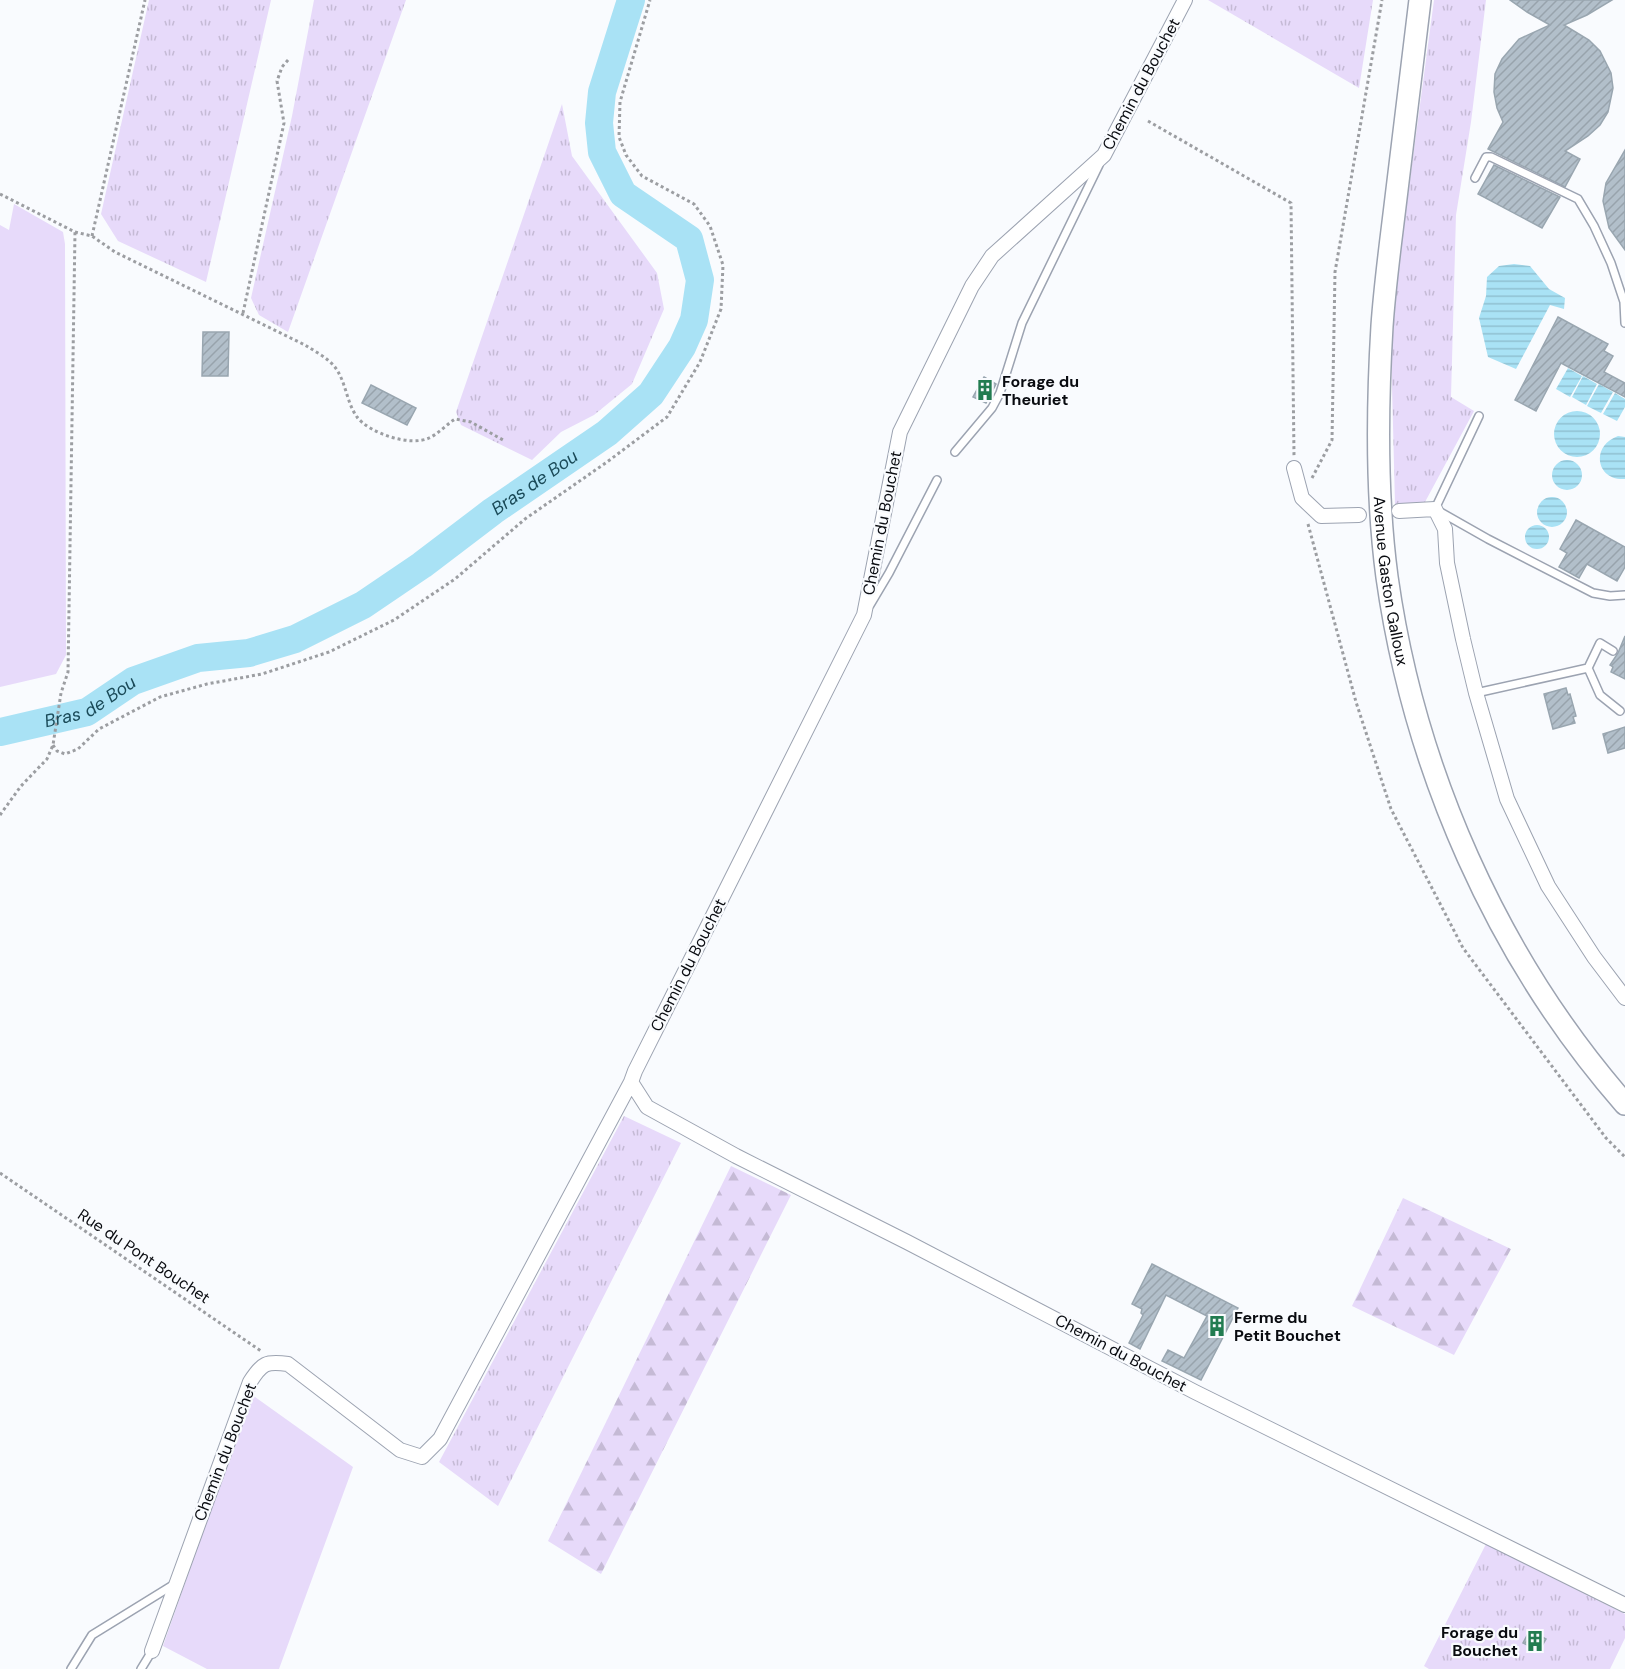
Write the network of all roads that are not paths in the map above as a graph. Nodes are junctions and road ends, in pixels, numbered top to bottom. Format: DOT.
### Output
graph roads {
  1 [pos="1185,0"];
  2 [pos="1420,0"];
  3 [pos="1104,155"];
  4 [pos="1475,178"];
  5 [pos="1625,323"];
  6 [pos="1479,416"];
  7 [pos="955,452"];
  8 [pos="1294,468"];
  9 [pos="937,480"];
  10 [pos="1435,509"];
  11 [pos="1399,511"];
  12 [pos="1359,515"];
  13 [pos="1625,595"];
  14 [pos="864,615"];
  15 [pos="1613,651"];
  16 [pos="1588,668"];
  17 [pos="1476,693"];
  18 [pos="1620,711"];
  19 [pos="1625,998"];
  20 [pos="631,1082"];
  21 [pos="1625,1104"];
  22 [pos="176,1583"];
  23 [pos="1625,1605"];
  24 [pos="152,1651"];
  25 [pos="71,1669"];
  26 [pos="141,1669"];
  1 -- 3 [label="street, Chemin du Bouchet"];
  2 -- 21 [label="main road, Avenue Gaston Galloux"];
  3 -- 7 [label="lane"];
  3 -- 14 [label="street, Chemin du Bouchet"];
  4 -- 5 [label="lane"];
  6 -- 10 [label="lane"];
  8 -- 12 [label="street"];
  9 -- 14 [label="lane"];
  10 -- 11 [label="street"];
  10 -- 13 [label="lane"];
  10 -- 17 [label="street"];
  14 -- 20 [label="street, Chemin du Bouchet"];
  15 -- 16 [label="lane"];
  16 -- 17 [label="lane"];
  16 -- 18 [label="lane"];
  17 -- 19 [label="street"];
  20 -- 22 [label="street, Chemin du Bouchet"];
  20 -- 23 [label="street, Chemin du Bouchet"];
  22 -- 24 [label="street, Chemin du Bouchet"];
  22 -- 25 [label="lane"];
  24 -- 26 [label="lane"];
}
